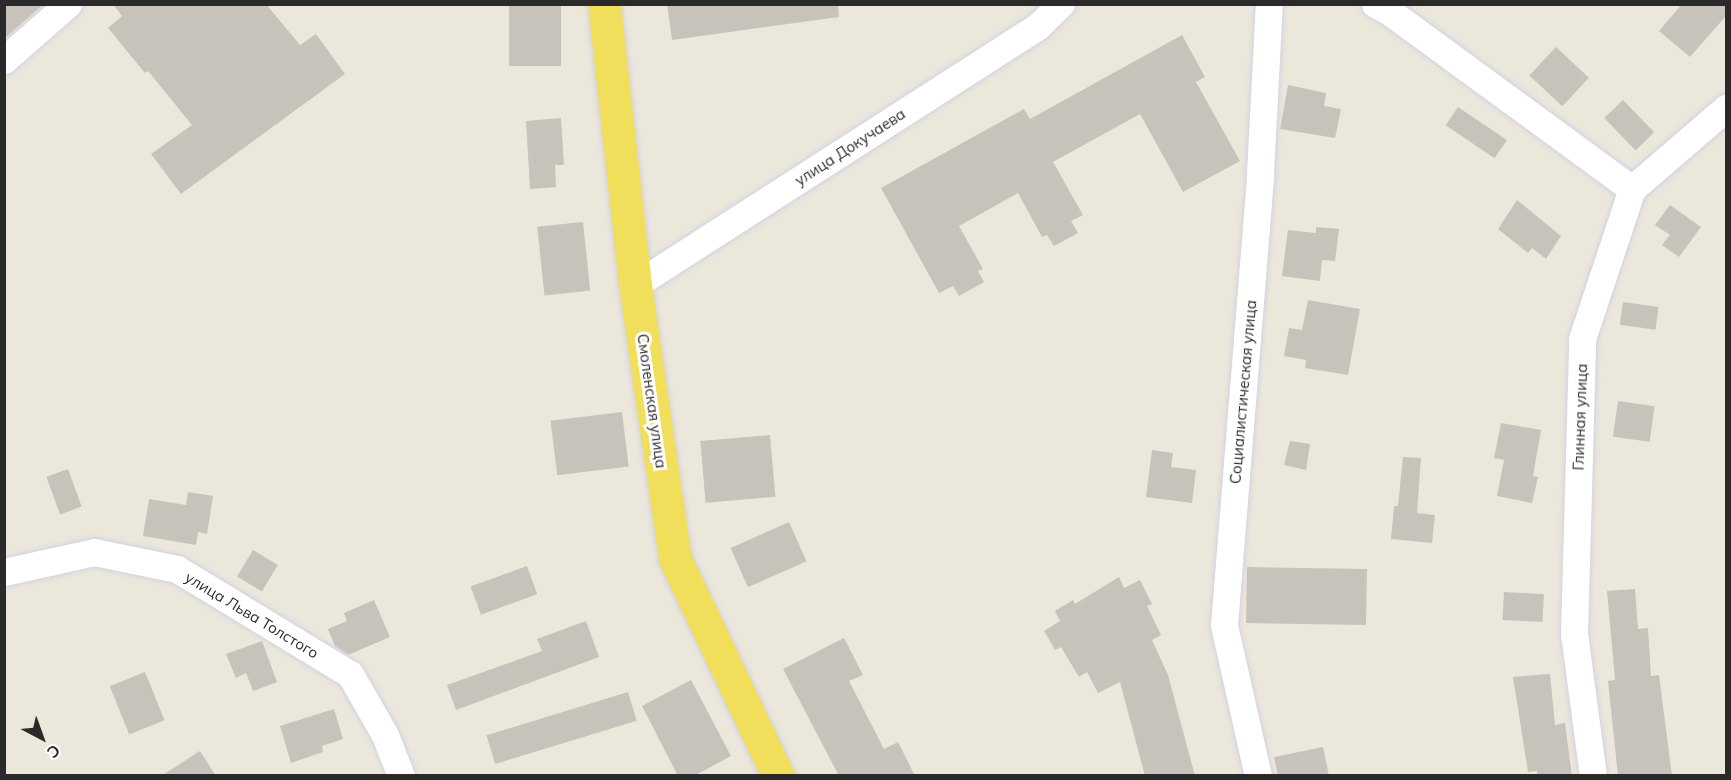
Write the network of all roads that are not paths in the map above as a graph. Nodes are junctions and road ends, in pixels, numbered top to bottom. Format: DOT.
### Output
graph roads {
  1 [pos="68,4"];
  2 [pos="604,4"];
  3 [pos="1061,4"];
  4 [pos="1269,4"];
  5 [pos="1375,4"];
  6 [pos="4,60"];
  7 [pos="1726,108"];
  8 [pos="1632,189"];
  9 [pos="635,285"];
  10 [pos="4,572"];
  11 [pos="401,776"];
  12 [pos="778,776"];
  13 [pos="1258,776"];
  14 [pos="1593,776"];
  1 -- 6 [label="street"];
  2 -- 9 [label="main road, Смоленская улица"];
  3 -- 9 [label="street, улица Докучаева"];
  4 -- 13 [label="street, Социалистическая улица"];
  5 -- 8 [label="street"];
  7 -- 8 [label="street"];
  8 -- 14 [label="street, Глинная улица"];
  9 -- 12 [label="main road, Смоленская улица"];
  10 -- 11 [label="street, улица Льва Толстого"];
}
